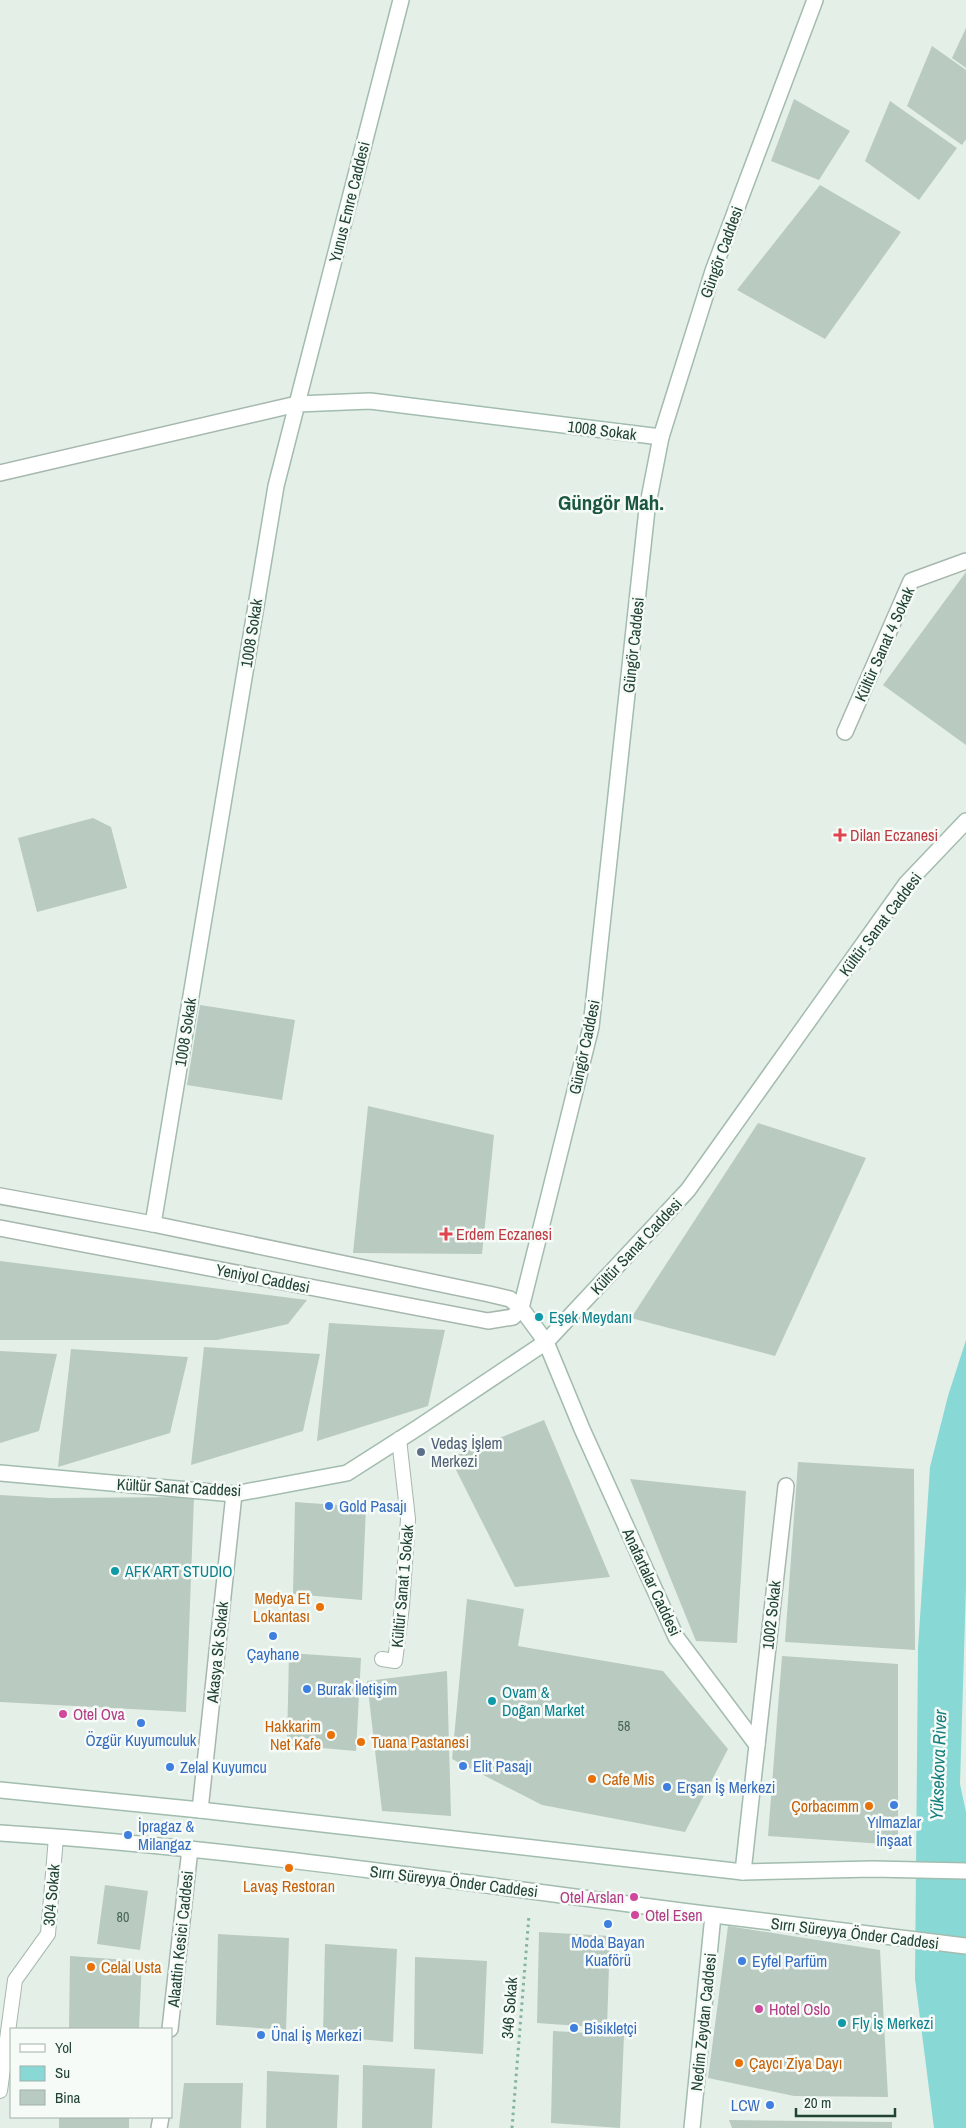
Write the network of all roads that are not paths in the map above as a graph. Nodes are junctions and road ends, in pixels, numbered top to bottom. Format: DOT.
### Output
graph roads {
  1 [pos="400,0"];
  2 [pos="815,0"];
  3 [pos="297,404"];
  4 [pos="661,437"];
  5 [pos="0,473"];
  6 [pos="966,561"];
  7 [pos="845,732"];
  8 [pos="966,821"];
  9 [pos="0,1196"];
  10 [pos="152,1224"];
  11 [pos="0,1228"];
  12 [pos="522,1308"];
  13 [pos="546,1342"];
  14 [pos="399,1439"];
  15 [pos="0,1473"];
  16 [pos="786,1486"];
  17 [pos="234,1494"];
  18 [pos="382,1659"];
  19 [pos="757,1745"];
  20 [pos="0,1790"];
  21 [pos="200,1810"];
  22 [pos="0,1833"];
  23 [pos="56,1837"];
  24 [pos="190,1849"];
  25 [pos="966,1871"];
  26 [pos="743,1872"];
  27 [pos="713,1915"];
  28 [pos="966,1946"];
  29 [pos="170,2028"];
  30 [pos="0,2091"];
  31 [pos="692,2128"];
  1 -- 3 [label="street, Yunus Emre Caddesi"];
  2 -- 4 [label="street, Güngör Caddesi"];
  3 -- 4 [label="street, 1008 Sokak"];
  3 -- 5 [label="street"];
  3 -- 10 [label="street, 1008 Sokak"];
  4 -- 12 [label="street, Güngör Caddesi"];
  6 -- 7 [label="street, Kültür Sanat 4 Sokak"];
  8 -- 13 [label="street, Kültür Sanat Caddesi"];
  9 -- 10 [label="street, Yeniyol Caddesi"];
  10 -- 12 [label="street, Yeniyol Caddesi"];
  11 -- 12 [label="street, Yeniyol Caddesi"];
  12 -- 13 [label="street, Yeniyol Caddesi"];
  13 -- 14 [label="street, Kültür Sanat Caddesi"];
  13 -- 19 [label="street, Anafartalar Caddesi"];
  14 -- 17 [label="street, Kültür Sanat Caddesi"];
  14 -- 18 [label="lane, Kültür Sanat 1 Sokak"];
  15 -- 17 [label="street, Kültür Sanat Caddesi"];
  16 -- 19 [label="street, 1002 Sokak"];
  17 -- 21 [label="street, Akasya Sk Sokak"];
  19 -- 26 [label="street"];
  20 -- 21 [label="street"];
  21 -- 26 [label="street"];
  22 -- 23 [label="street, Sırrı Süreyya Önder Caddesi"];
  23 -- 24 [label="street, Sırrı Süreyya Önder Caddesi"];
  23 -- 30 [label="lane, 304 Sokak"];
  24 -- 27 [label="street, Sırrı Süreyya Önder Caddesi"];
  24 -- 29 [label="street, Alaattin Kesici Caddesi"];
  25 -- 26 [label="street"];
  27 -- 28 [label="street, Sırrı Süreyya Önder Caddesi"];
  27 -- 31 [label="street, Nedim Zeydan Caddesi"];
}
